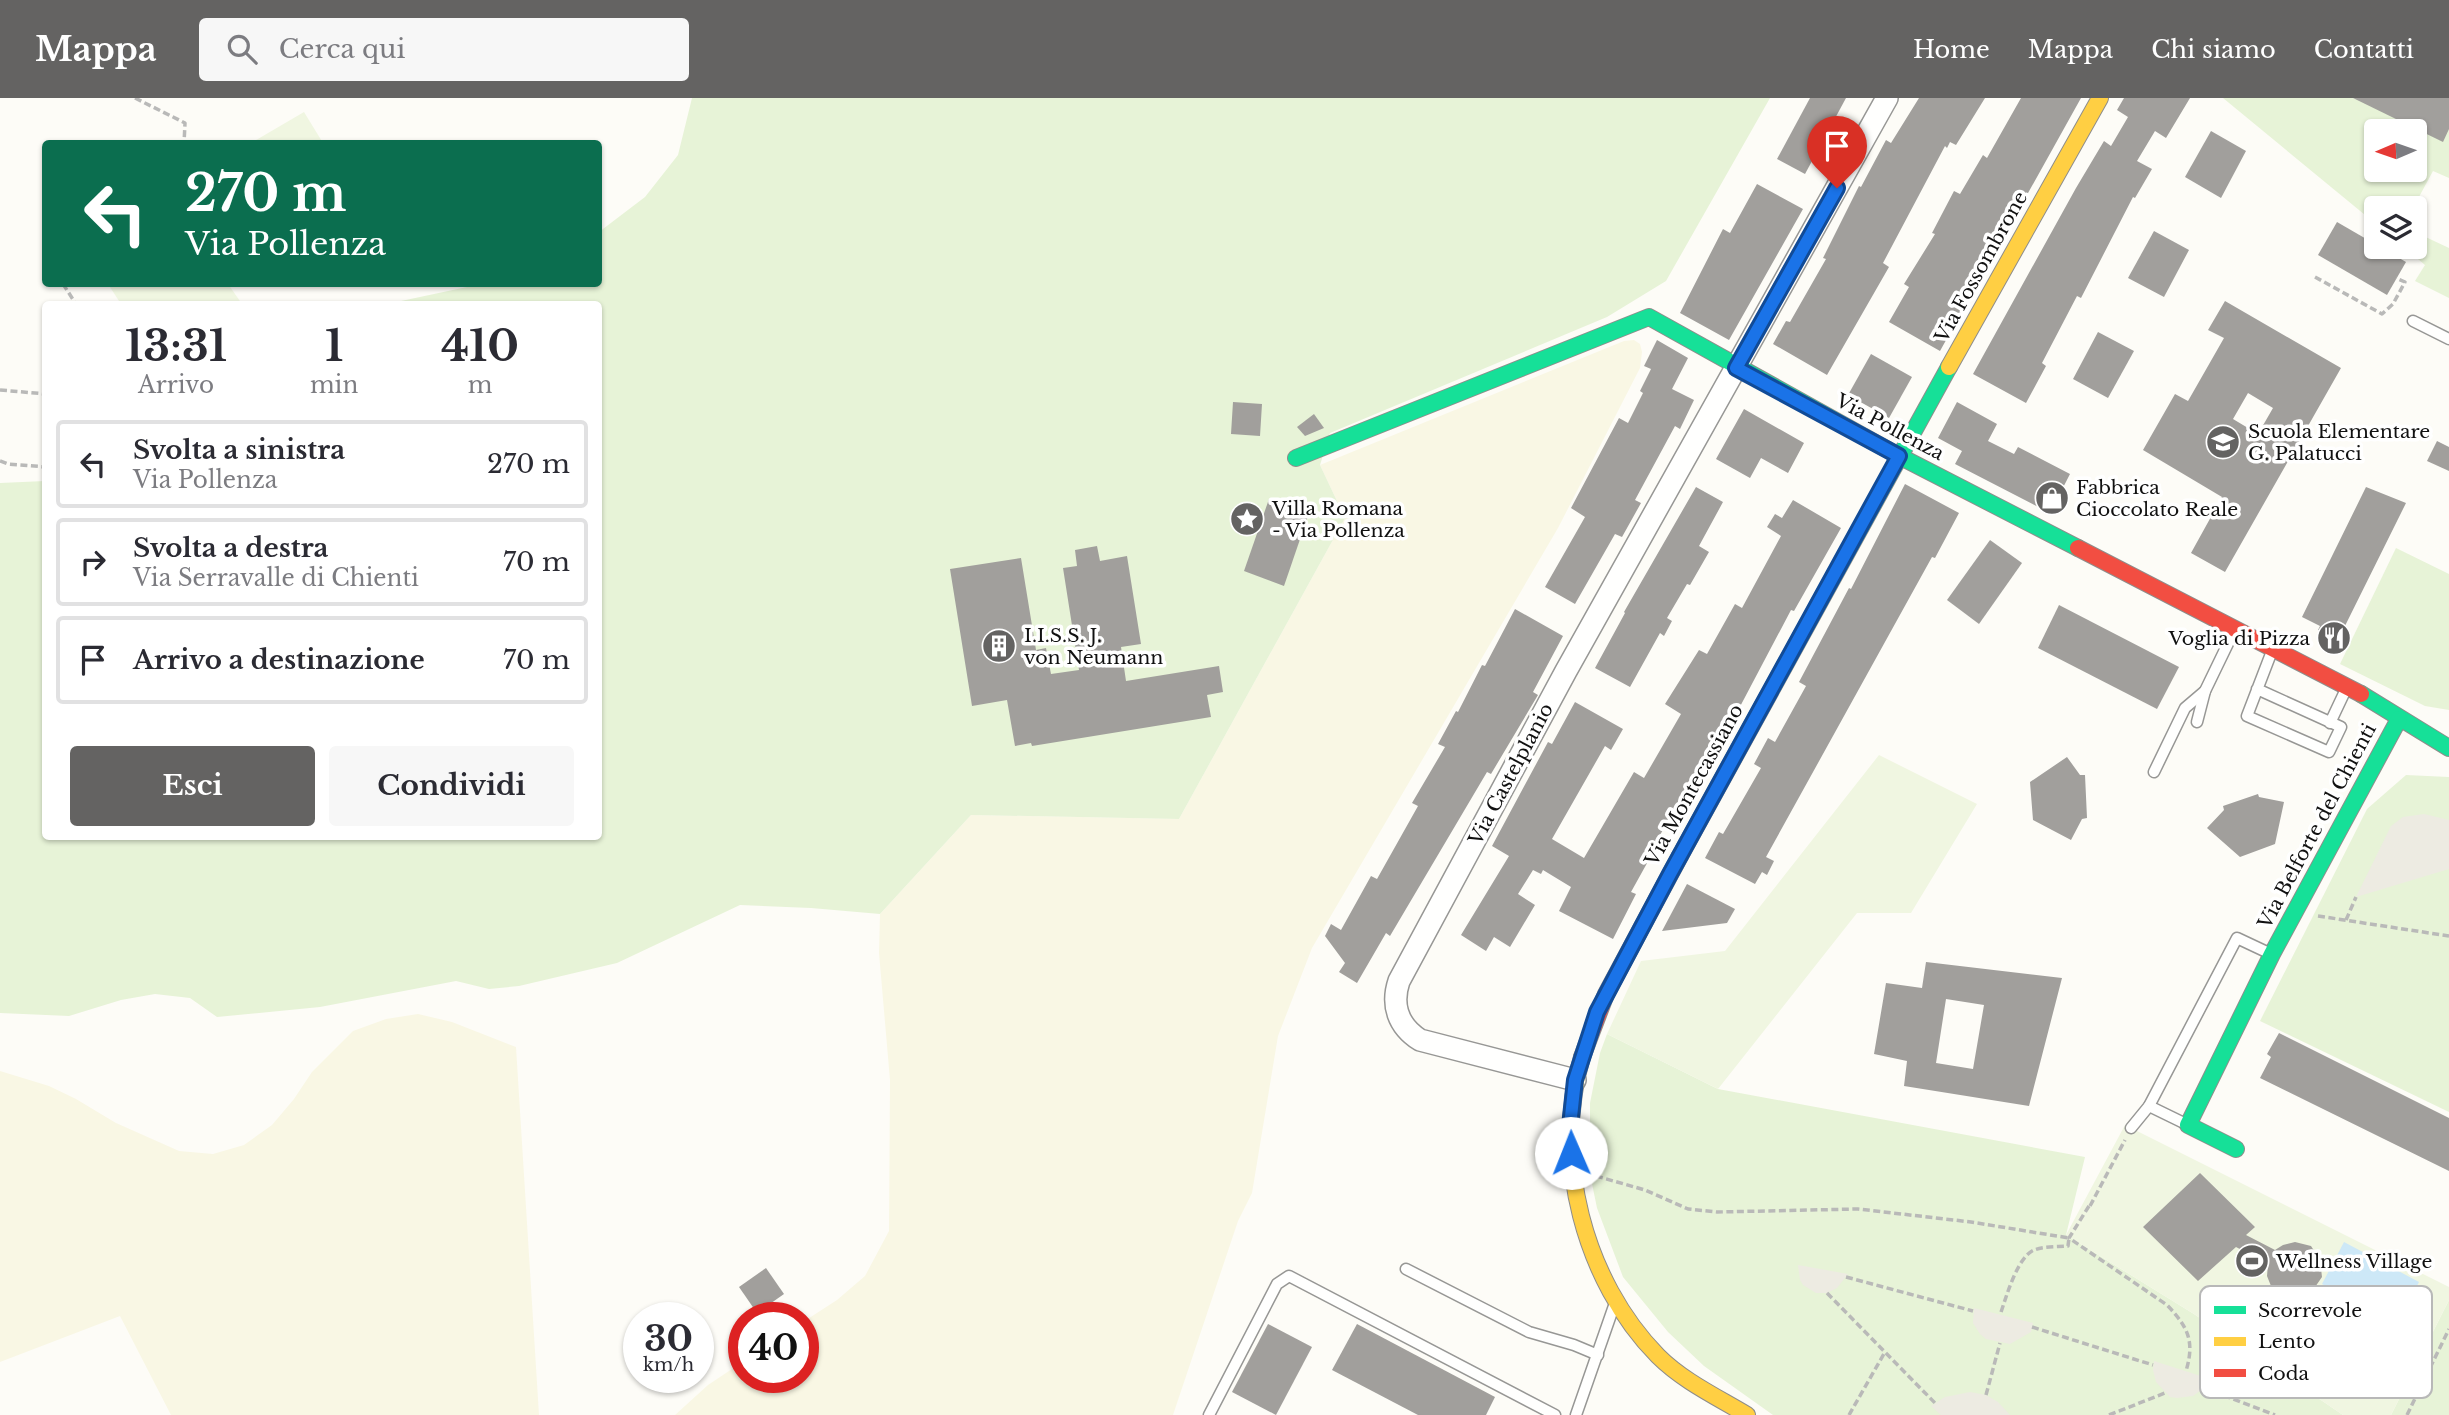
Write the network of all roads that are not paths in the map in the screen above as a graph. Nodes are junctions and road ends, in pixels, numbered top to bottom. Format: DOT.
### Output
graph roads {
  1 [pos="1887,98"];
  2 [pos="2100,98"];
  3 [pos="2413,321"];
  4 [pos="2449,339"];
  5 [pos="1736,368"];
  6 [pos="1899,456"];
  7 [pos="1296,458"];
  8 [pos="2235,629"];
  9 [pos="2273,648"];
  10 [pos="2347,687"];
  11 [pos="2257,690"];
  12 [pos="2205,691"];
  13 [pos="2399,719"];
  14 [pos="2197,722"];
  15 [pos="2330,723"];
  16 [pos="2449,748"];
  17 [pos="2154,772"];
  18 [pos="2272,954"];
  19 [pos="1575,1080"];
  20 [pos="2149,1106"];
  21 [pos="2188,1125"];
  22 [pos="2131,1128"];
  23 [pos="2236,1149"];
  24 [pos="1406,1269"];
  25 [pos="1616,1300"];
  26 [pos="1598,1355"];
  27 [pos="1209,1415"];
  28 [pos="1555,1415"];
  29 [pos="1576,1415"];
  30 [pos="1747,1415"];
  1 -- 5 [label="street, Via Castelplanio"];
  2 -- 6 [label="street, Via Fossombrone"];
  3 -- 4 [label="lane"];
  5 -- 6 [label="street, Via Pollenza"];
  5 -- 7 [label="street, Via Pollenza"];
  5 -- 19 [label="street, Via Castelplanio"];
  6 -- 8 [label="street, Via Pollenza"];
  6 -- 19 [label="street, Via Montecassiano"];
  8 -- 9 [label="street, Via Pollenza"];
  8 -- 12 [label="lane"];
  9 -- 10 [label="street, Via Pollenza"];
  9 -- 11 [label="lane"];
  10 -- 13 [label="street, Via Pollenza"];
  10 -- 15 [label="lane"];
  11 -- 15 [label="lane"];
  11 -- 15 [label="lane"];
  12 -- 14 [label="lane"];
  12 -- 17 [label="lane"];
  13 -- 16 [label="street, Via Pollenza"];
  13 -- 18 [label="street, Via Belforte del Chienti"];
  18 -- 20 [label="lane, Via Belforte del Chienti"];
  18 -- 21 [label="street, Via Belforte del Chienti"];
  19 -- 25 [label="street, Via Montecassiano"];
  20 -- 21 [label="lane"];
  20 -- 22 [label="lane, Via Belforte del Chienti"];
  21 -- 23 [label="street"];
  24 -- 26 [label="lane"];
  25 -- 26 [label="lane"];
  25 -- 30 [label="street, Via Montecassiano"];
  26 -- 29 [label="lane"];
  27 -- 28 [label="lane"];
}
